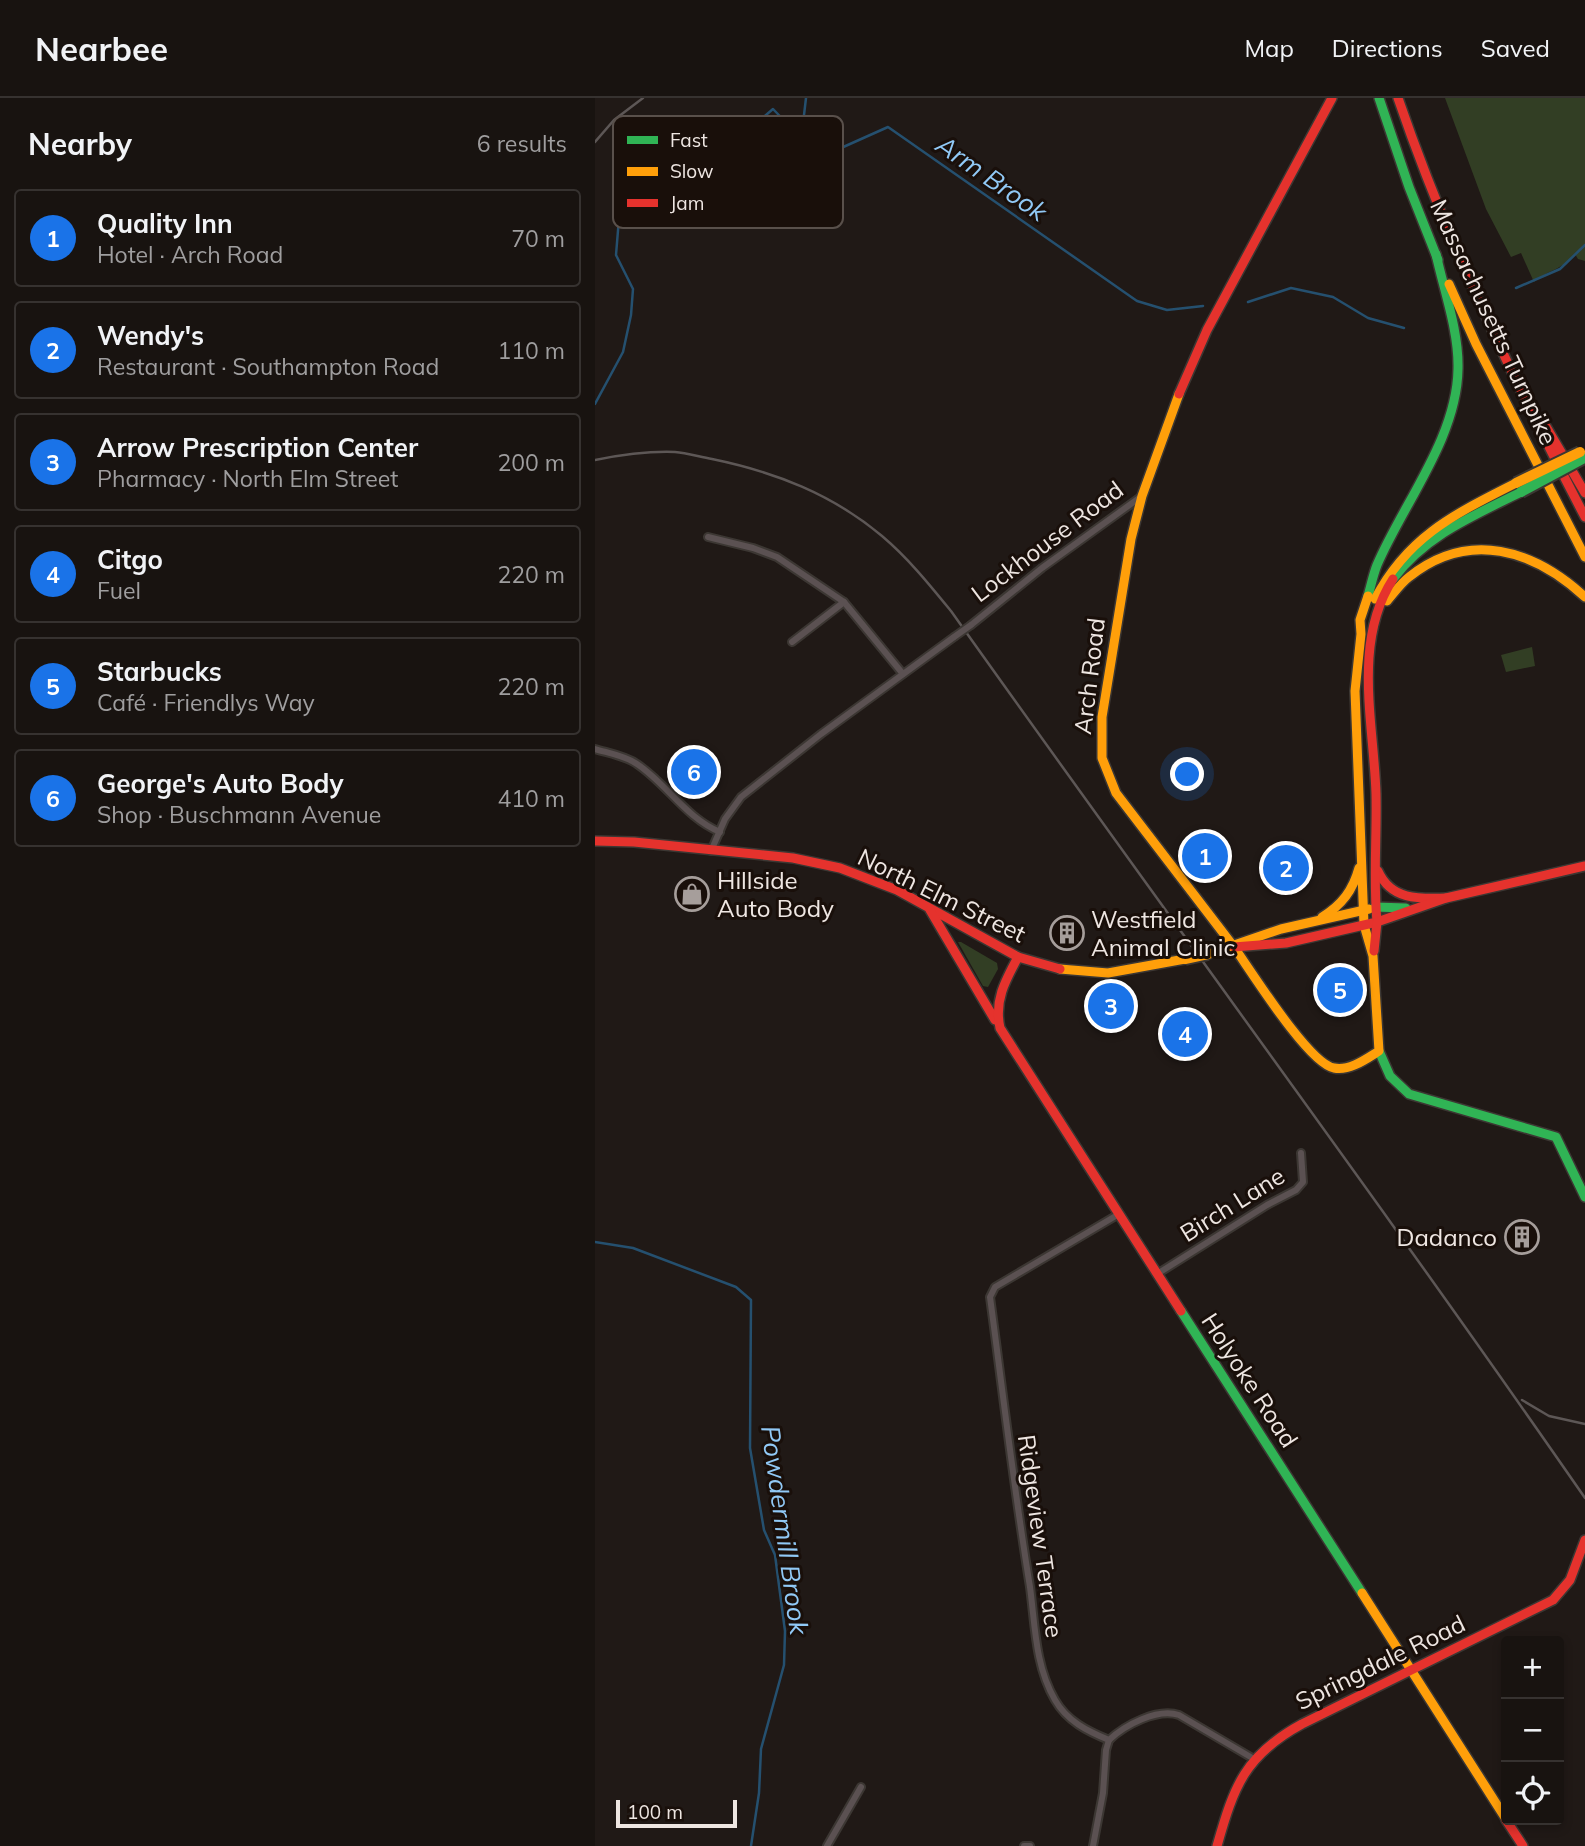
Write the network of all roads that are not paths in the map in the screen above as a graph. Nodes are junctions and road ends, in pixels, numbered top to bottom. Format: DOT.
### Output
graph roads {
  1 [pos="1379,98"];
  2 [pos="1398,98"];
  3 [pos="1328,101"];
  4 [pos="1436,254"];
  5 [pos="1496,345"];
  6 [pos="1584,454"];
  7 [pos="1585,493"];
  8 [pos="1142,496"];
  9 [pos="1585,517"];
  10 [pos="708,537"];
  11 [pos="1585,557"];
  12 [pos="1585,597"];
  13 [pos="844,601"];
  14 [pos="1366,635"];
  15 [pos="792,642"];
  16 [pos="902,674"];
  17 [pos="595,750"];
  18 [pos="720,832"];
  19 [pos="595,841"];
  20 [pos="1363,848"];
  21 [pos="712,850"];
  22 [pos="1375,859"];
  23 [pos="1585,866"];
  24 [pos="1447,898"];
  25 [pos="1375,907"];
  26 [pos="1414,909"];
  27 [pos="930,910"];
  28 [pos="1363,911"];
  29 [pos="1312,922"];
  30 [pos="1377,922"];
  31 [pos="1364,925"];
  32 [pos="1234,947"];
  33 [pos="1373,956"];
  34 [pos="1018,957"];
  35 [pos="1000,1028"];
  36 [pos="1379,1051"];
  37 [pos="1301,1153"];
  38 [pos="1585,1197"];
  39 [pos="1119,1214"];
  40 [pos="1157,1274"];
  41 [pos="1585,1540"];
  42 [pos="1411,1670"];
  43 [pos="1109,1740"];
  44 [pos="1254,1759"];
  45 [pos="861,1787"];
  46 [pos="1501,1812"];
  47 [pos="1509,1825"];
  48 [pos="827,1846"];
  49 [pos="1024,1846"];
  50 [pos="1030,1846"];
  51 [pos="1093,1846"];
  52 [pos="1217,1846"];
  53 [pos="1523,1846"];
  1 -- 4 [label="main road, Massachusetts Turnpike"];
  2 -- 5 [label="main road, Massachusetts Turnpike"];
  3 -- 8 [label="main road, Lockhouse Road"];
  4 -- 11 [label="main road, Massachusetts Turnpike"];
  4 -- 14 [label="main road"];
  5 -- 7 [label="main road"];
  5 -- 9 [label="main road, Massachusetts Turnpike"];
  6 -- 14 [label="main road, bridge"];
  8 -- 16 [label="street, Lockhouse Road, bridge"];
  8 -- 32 [label="main road, Arch Road"];
  10 -- 13 [label="street"];
  12 -- 14 [label="main road"];
  13 -- 15 [label="street"];
  13 -- 16 [label="street"];
  14 -- 20 [label="main road"];
  14 -- 22 [label="main road"];
  16 -- 18 [label="street, Lockhouse Road"];
  17 -- 18 [label="street"];
  18 -- 21 [label="street, Lockhouse Road"];
  19 -- 21 [label="main road, North Elm Street"];
  20 -- 28 [label="main road"];
  20 -- 29 [label="main road"];
  21 -- 27 [label="main road, North Elm Street"];
  22 -- 24 [label="main road"];
  22 -- 25 [label="main road"];
  23 -- 24 [label="main road"];
  24 -- 26 [label="main road"];
  25 -- 26 [label="main road"];
  25 -- 28 [label="main road"];
  25 -- 30 [label="main road"];
  26 -- 30 [label="main road"];
  27 -- 34 [label="main road, North Elm Street"];
  27 -- 35 [label="main road, Holyoke Road"];
  28 -- 29 [label="main road"];
  28 -- 31 [label="main road"];
  29 -- 32 [label="main road"];
  30 -- 31 [label="main road"];
  30 -- 33 [label="main road"];
  31 -- 32 [label="main road"];
  31 -- 33 [label="main road"];
  32 -- 34 [label="main road, North Elm Street, bridge"];
  32 -- 36 [label="main road, Arch Road"];
  33 -- 36 [label="main road"];
  34 -- 35 [label="main road"];
  35 -- 39 [label="main road, Holyoke Road"];
  36 -- 38 [label="main road"];
  37 -- 40 [label="street, Birch Lane"];
  39 -- 40 [label="main road, Holyoke Road"];
  39 -- 43 [label="street, Ridgeview Terrace"];
  40 -- 42 [label="main road, Holyoke Road"];
  41 -- 42 [label="main road, Springdale Road"];
  42 -- 44 [label="main road, Springdale Road"];
  42 -- 46 [label="main road, Holyoke Road"];
  43 -- 44 [label="street"];
  43 -- 51 [label="street"];
  44 -- 52 [label="main road, Springdale Road"];
  45 -- 48 [label="street"];
  47 -- 53 [label="main road, Holyoke Road"];
  49 -- 50 [label="street"];
}
